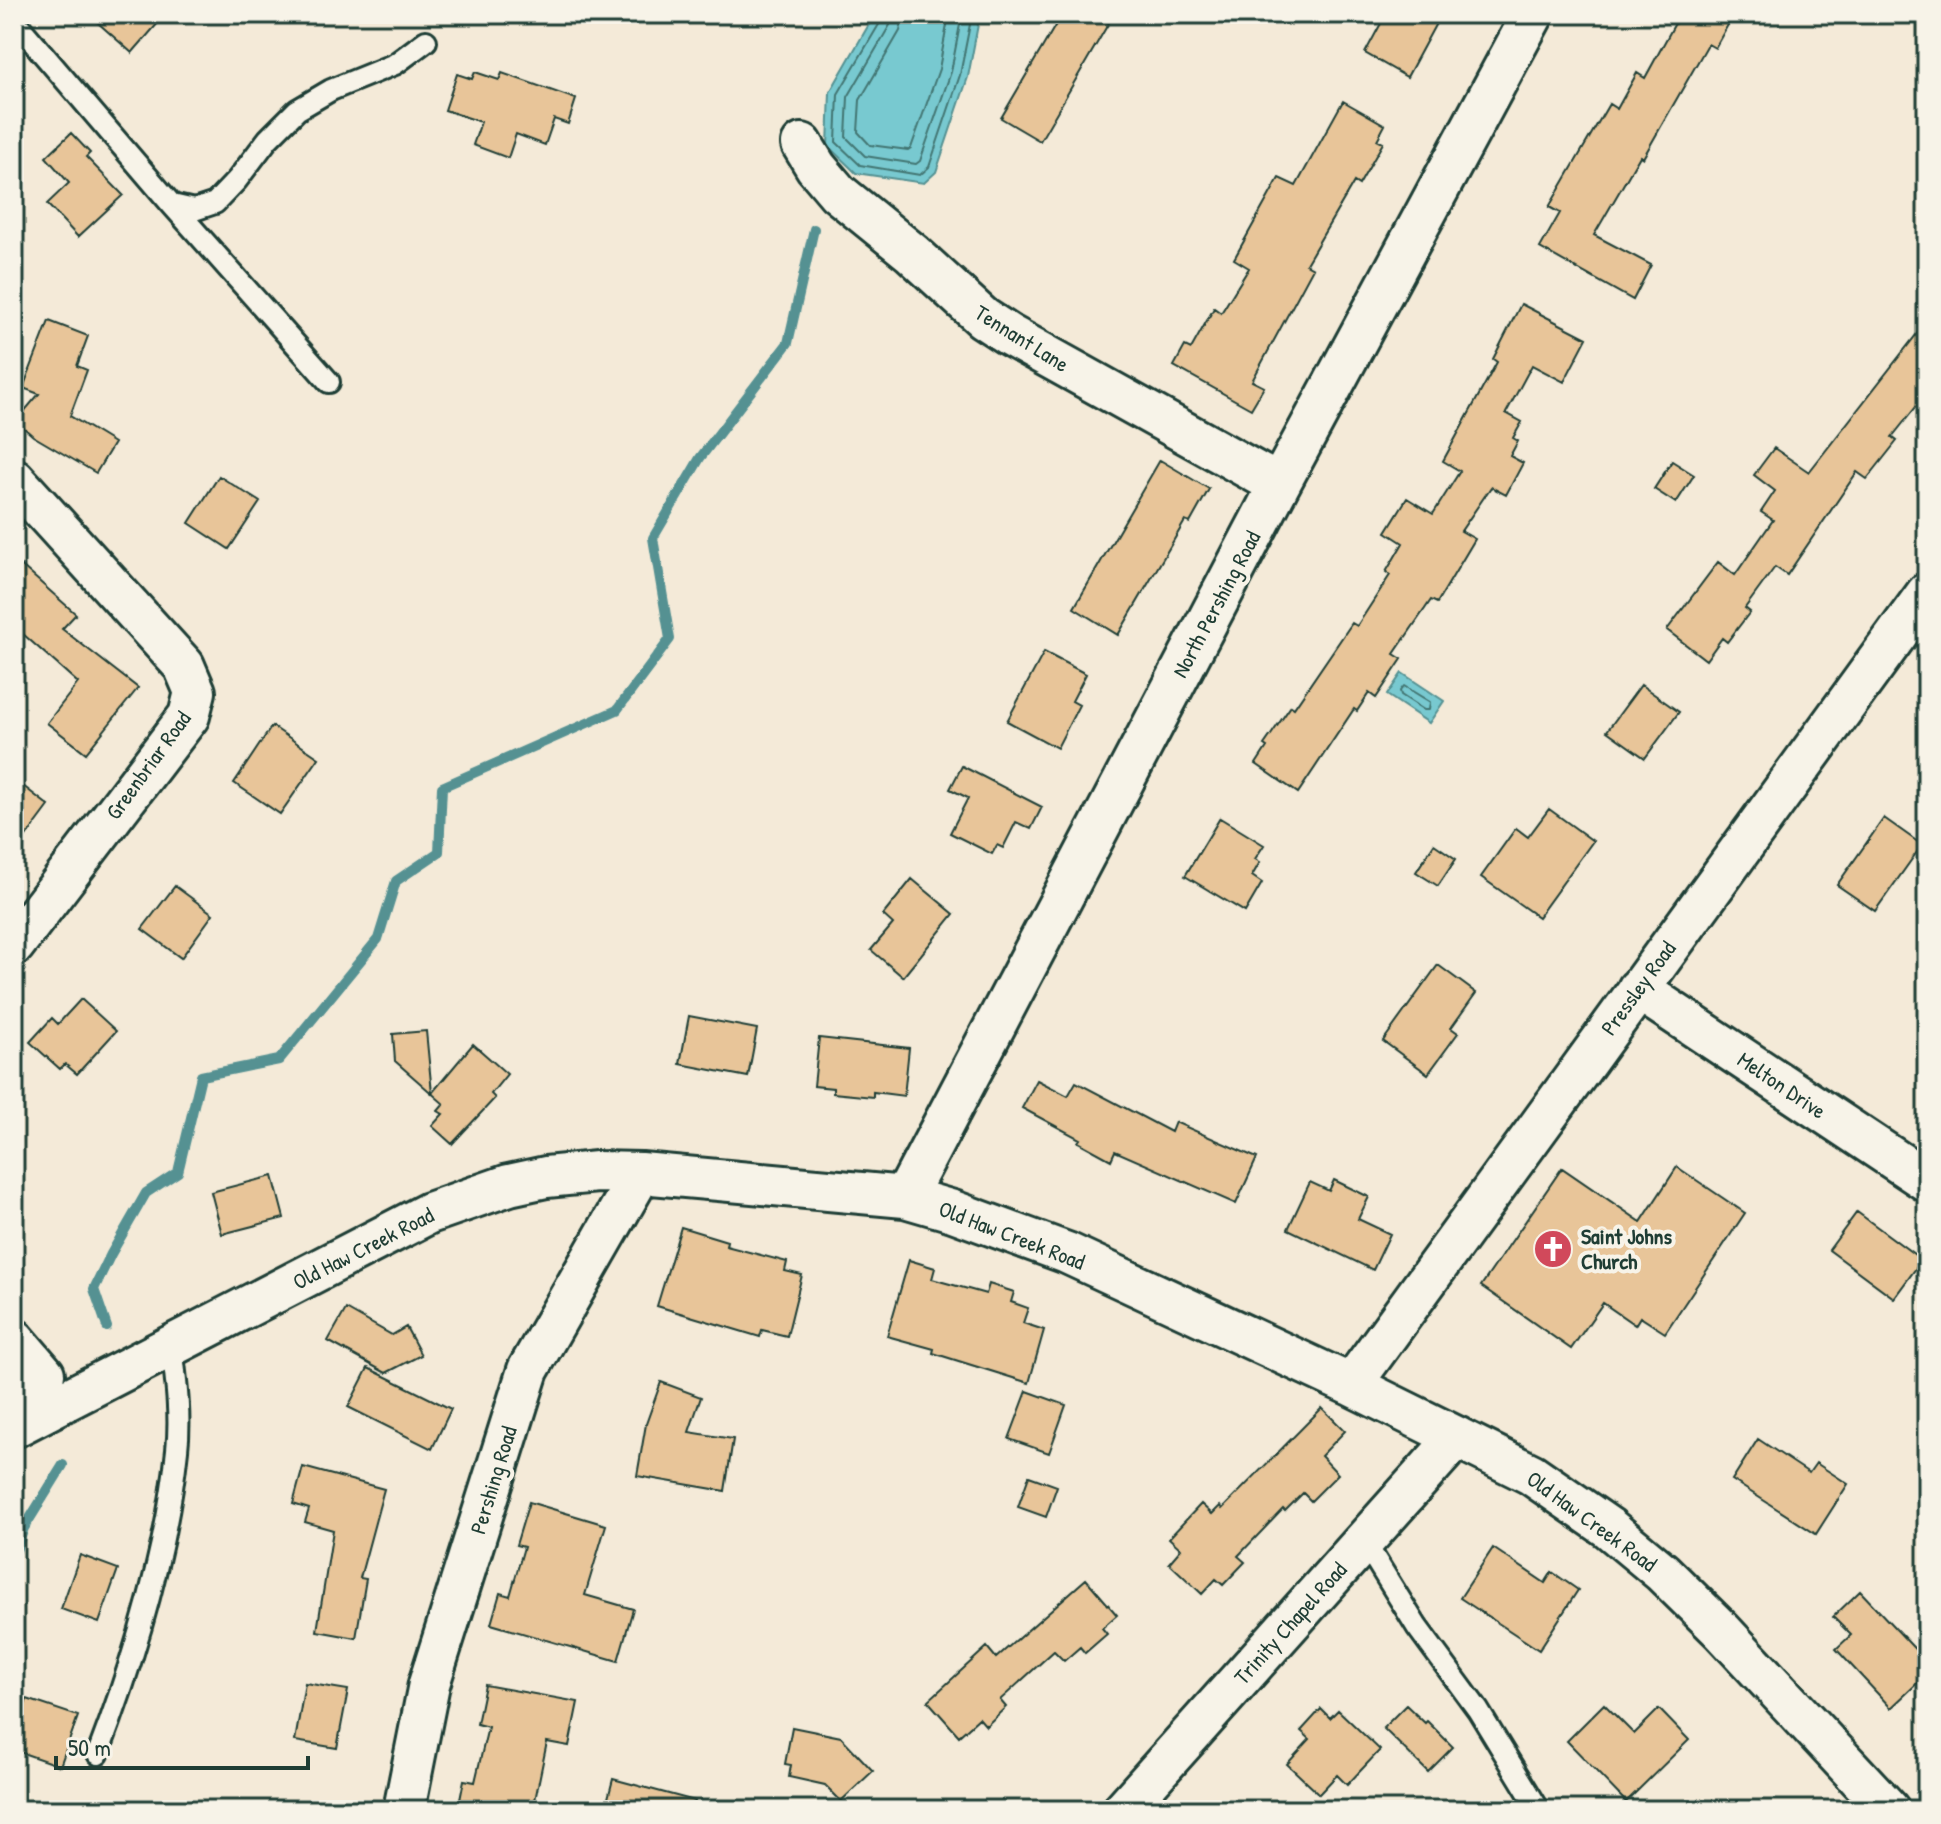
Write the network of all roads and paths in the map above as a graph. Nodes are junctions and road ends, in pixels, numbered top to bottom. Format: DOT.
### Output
graph roads {
  1 [pos="1533,14"];
  2 [pos="14,20"];
  3 [pos="426,41"];
  4 [pos="802,144"];
  5 [pos="172,205"];
  6 [pos="329,382"];
  7 [pos="14,479"];
  8 [pos="1279,485"];
  9 [pos="1927,593"];
  10 [pos="14,945"];
  11 [pos="1638,989"];
  12 [pos="641,1173"];
  13 [pos="1927,1181"];
  14 [pos="905,1197"];
  15 [pos="14,1339"];
  16 [pos="172,1346"];
  17 [pos="1351,1385"];
  18 [pos="14,1426"];
  19 [pos="1457,1437"];
  20 [pos="1364,1541"];
  21 [pos="98,1754"];
  22 [pos="404,1810"];
  23 [pos="1123,1810"];
  24 [pos="1539,1810"];
  25 [pos="1889,1810"];
  1 -- 8 [label="street, North Pershing Road"];
  2 -- 5 [label="lane"];
  3 -- 5 [label="lane"];
  4 -- 8 [label="street, Tennant Lane"];
  5 -- 6 [label="lane"];
  7 -- 10 [label="street, Greenbriar Road"];
  8 -- 14 [label="street, North Pershing Road"];
  9 -- 11 [label="street, Pressley Road"];
  11 -- 13 [label="street, Melton Drive"];
  11 -- 17 [label="street, Pressley Road"];
  12 -- 14 [label="street, Old Haw Creek Road"];
  12 -- 16 [label="street, Old Haw Creek Road"];
  12 -- 22 [label="street, Pershing Road"];
  14 -- 17 [label="street, Old Haw Creek Road"];
  15 -- 18 [label="street"];
  16 -- 18 [label="street, Old Haw Creek Road"];
  16 -- 21 [label="lane"];
  17 -- 19 [label="street, Old Haw Creek Road"];
  19 -- 20 [label="street, Trinity Chapel Road"];
  19 -- 25 [label="street, Old Haw Creek Road"];
  20 -- 23 [label="street, Trinity Chapel Road"];
  20 -- 24 [label="lane"];
}
